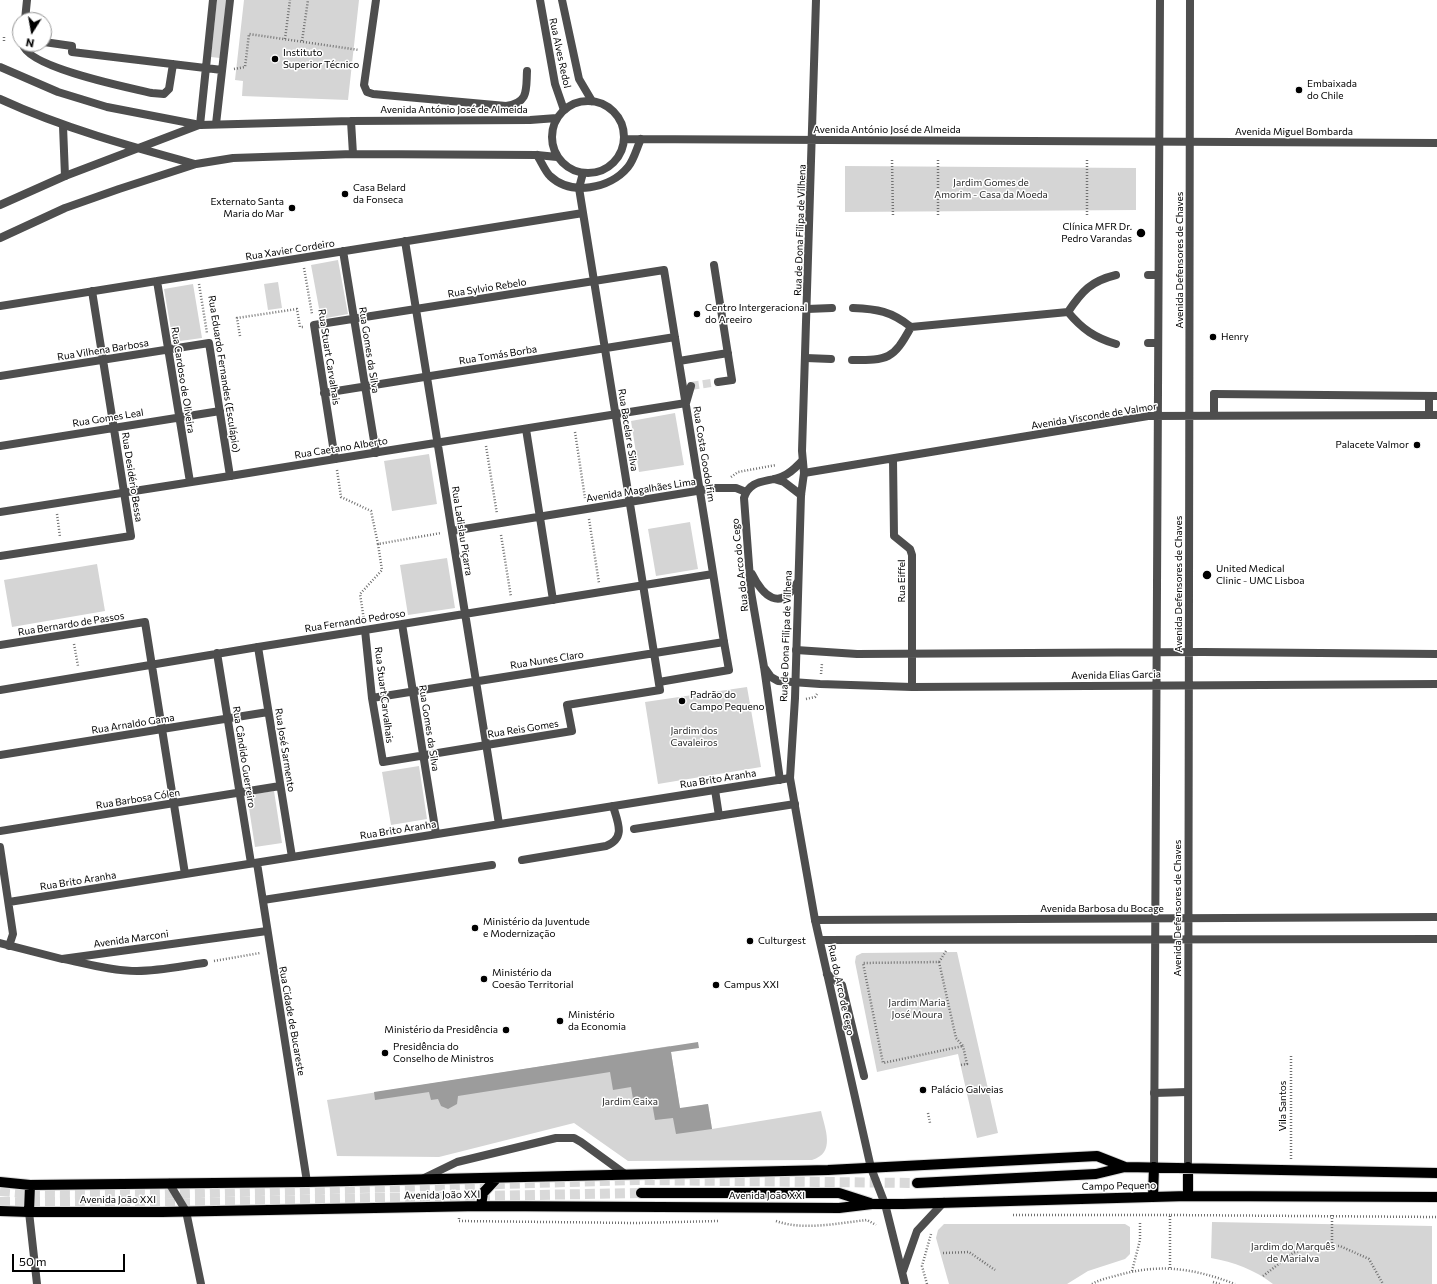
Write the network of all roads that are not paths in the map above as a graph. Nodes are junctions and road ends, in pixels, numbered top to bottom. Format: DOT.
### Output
graph roads {
  1 [pos="27,0"];
  2 [pos="213,0"];
  3 [pos="230,0"];
  4 [pos="376,0"];
  5 [pos="540,0"];
  6 [pos="562,0"];
  7 [pos="816,0"];
  8 [pos="1160,0"];
  9 [pos="1190,0"];
  10 [pos="26,12"];
  11 [pos="52,43"];
  12 [pos="26,52"];
  13 [pos="173,64"];
  14 [pos="0,67"];
  15 [pos="206,68"];
  16 [pos="222,70"];
  17 [pos="527,71"];
  18 [pos="0,99"];
  19 [pos="592,101"];
  20 [pos="564,110"];
  21 [pos="557,118"];
  22 [pos="351,121"];
  23 [pos="216,124"];
  24 [pos="200,125"];
  25 [pos="63,126"];
  26 [pos="624,139"];
  27 [pos="641,139"];
  28 [pos="812,140"];
  29 [pos="1155,141"];
  30 [pos="1191,142"];
  31 [pos="1437,143"];
  32 [pos="139,149"];
  33 [pos="353,154"];
  34 [pos="537,155"];
  35 [pos="557,157"];
  36 [pos="196,164"];
  37 [pos="583,172"];
  38 [pos="65,176"];
  39 [pos="579,188"];
  40 [pos="0,205"];
  41 [pos="583,213"];
  42 [pos="0,238"];
  43 [pos="405,241"];
  44 [pos="343,251"];
  45 [pos="714,265"];
  46 [pos="664,270"];
  47 [pos="1116,275"];
  48 [pos="1148,275"];
  49 [pos="1158,275"];
  50 [pos="157,281"];
  51 [pos="594,281"];
  52 [pos="92,291"];
  53 [pos="0,306"];
  54 [pos="832,308"];
  55 [pos="853,308"];
  56 [pos="416,309"];
  57 [pos="807,309"];
  58 [pos="1068,312"];
  59 [pos="354,319"];
  60 [pos="314,325"];
  61 [pos="911,327"];
  62 [pos="675,337"];
  63 [pos="209,343"];
  64 [pos="1148,343"];
  65 [pos="1158,343"];
  66 [pos="1116,344"];
  67 [pos="605,348"];
  68 [pos="168,350"];
  69 [pos="728,353"];
  70 [pos="806,358"];
  71 [pos="831,359"];
  72 [pos="103,360"];
  73 [pos="852,360"];
  74 [pos="679,361"];
  75 [pos="0,376"];
  76 [pos="427,377"];
  77 [pos="718,382"];
  78 [pos="365,386"];
  79 [pos="691,386"];
  80 [pos="324,393"];
  81 [pos="1433,396"];
  82 [pos="686,404"];
  83 [pos="220,411"];
  84 [pos="616,414"];
  85 [pos="1190,415"];
  86 [pos="1214,415"];
  87 [pos="1433,415"];
  88 [pos="1158,416"];
  89 [pos="179,417"];
  90 [pos="114,427"];
  91 [pos="526,429"];
  92 [pos="438,443"];
  93 [pos="0,446"];
  94 [pos="376,453"];
  95 [pos="893,458"];
  96 [pos="335,459"];
  97 [pos="802,461"];
  98 [pos="804,474"];
  99 [pos="230,476"];
  100 [pos="773,479"];
  101 [pos="190,482"];
  102 [pos="700,490"];
  103 [pos="125,492"];
  104 [pos="746,492"];
  105 [pos="801,495"];
  106 [pos="630,501"];
  107 [pos="0,512"];
  108 [pos="540,516"];
  109 [pos="452,530"];
  110 [pos="0,556"];
  111 [pos="751,571"];
  112 [pos="714,574"];
  113 [pos="797,583"];
  114 [pos="643,586"];
  115 [pos="553,600"];
  116 [pos="466,614"];
  117 [pos="402,624"];
  118 [pos="365,630"];
  119 [pos="724,642"];
  120 [pos="0,645"];
  121 [pos="258,647"];
  122 [pos="796,650"];
  123 [pos="1189,652"];
  124 [pos="217,653"];
  125 [pos="654,653"];
  126 [pos="1157,653"];
  127 [pos="911,654"];
  128 [pos="1437,654"];
  129 [pos="152,664"];
  130 [pos="764,667"];
  131 [pos="476,681"];
  132 [pos="795,683"];
  133 [pos="1157,684"];
  134 [pos="1189,684"];
  135 [pos="1437,684"];
  136 [pos="659,686"];
  137 [pos="912,687"];
  138 [pos="0,690"];
  139 [pos="413,691"];
  140 [pos="372,698"];
  141 [pos="268,712"];
  142 [pos="228,719"];
  143 [pos="162,729"];
  144 [pos="487,745"];
  145 [pos="0,755"];
  146 [pos="423,755"];
  147 [pos="383,762"];
  148 [pos="790,778"];
  149 [pos="780,780"];
  150 [pos="280,786"];
  151 [pos="715,790"];
  152 [pos="240,792"];
  153 [pos="174,803"];
  154 [pos="795,804"];
  155 [pos="614,806"];
  156 [pos="719,816"];
  157 [pos="499,824"];
  158 [pos="634,829"];
  159 [pos="0,831"];
  160 [pos="436,834"];
  161 [pos="0,846"];
  162 [pos="292,857"];
  163 [pos="522,860"];
  164 [pos="254,863"];
  165 [pos="492,865"];
  166 [pos="185,874"];
  167 [pos="263,900"];
  168 [pos="9,902"];
  169 [pos="1437,917"];
  170 [pos="1155,918"];
  171 [pos="1188,918"];
  172 [pos="815,920"];
  173 [pos="267,931"];
  174 [pos="1155,939"];
  175 [pos="1188,939"];
  176 [pos="1437,939"];
  177 [pos="820,940"];
  178 [pos="0,943"];
  179 [pos="9,946"];
  180 [pos="62,959"];
  181 [pos="204,963"];
  182 [pos="828,974"];
  183 [pos="864,1076"];
  184 [pos="1188,1092"];
  185 [pos="1154,1093"];
  186 [pos="1125,1167"];
  187 [pos="1154,1167"];
  188 [pos="1188,1167"];
  189 [pos="870,1168"];
  190 [pos="1437,1173"];
  191 [pos="625,1174"];
  192 [pos="496,1179"];
  193 [pos="419,1180"];
  194 [pos="0,1182"];
  195 [pos="307,1182"];
  196 [pos="169,1183"];
  197 [pos="917,1183"];
  198 [pos="30,1185"];
  199 [pos="641,1193"];
  200 [pos="1188,1196"];
  201 [pos="1153,1197"];
  202 [pos="1437,1197"];
  203 [pos="944,1202"];
  204 [pos="872,1204"];
  205 [pos="885,1204"];
  206 [pos="481,1206"];
  207 [pos="0,1211"];
  208 [pos="186,1211"];
  209 [pos="29,1212"];
  210 [pos="903,1271"];
  211 [pos="37,1284"];
  212 [pos="201,1284"];
  213 [pos="905,1284"];
  1 -- 10 [label="street"];
  2 -- 15 [label="street"];
  3 -- 16 [label="street"];
  4 -- 17 [label="street"];
  5 -- 20 [label="street, Rua Alves Redol"];
  6 -- 19 [label="street, Rua Alves Redol"];
  7 -- 28 [label="street, Rua de Dona Filipa de Vilhena"];
  8 -- 29 [label="street"];
  9 -- 30 [label="street, Avenida Defensores de Chaves"];
  11 -- 13 [label="street"];
  12 -- 13 [label="street"];
  13 -- 15 [label="street"];
  14 -- 24 [label="street"];
  15 -- 16 [label="street"];
  15 -- 24 [label="street"];
  16 -- 23 [label="street"];
  18 -- 25 [label="street"];
  19 -- 20 [label="street"];
  19 -- 26 [label="street"];
  20 -- 21 [label="street"];
  21 -- 22 [label="street, Avenida António José de Almeida"];
  21 -- 35 [label="street"];
  22 -- 23 [label="street, Avenida António José de Almeida"];
  22 -- 33 [label="street"];
  23 -- 24 [label="street, Avenida António José de Almeida"];
  24 -- 32 [label="street"];
  25 -- 32 [label="street"];
  25 -- 38 [label="street"];
  26 -- 27 [label="street, Avenida António José de Almeida"];
  26 -- 37 [label="street"];
  27 -- 28 [label="street, Avenida António José de Almeida"];
  27 -- 39 [label="street"];
  28 -- 29 [label="street, Avenida António José de Almeida"];
  28 -- 57 [label="street, Rua de Dona Filipa de Vilhena"];
  29 -- 30 [label="street, Avenida Miguel Bombarda"];
  29 -- 49 [label="street"];
  30 -- 31 [label="street, Avenida Miguel Bombarda"];
  30 -- 85 [label="street, Avenida Defensores de Chaves"];
  32 -- 36 [label="street"];
  32 -- 38 [label="street"];
  33 -- 34 [label="street"];
  33 -- 36 [label="street"];
  34 -- 35 [label="street"];
  34 -- 39 [label="street"];
  35 -- 37 [label="street"];
  36 -- 42 [label="street"];
  37 -- 39 [label="street, Rua Bacelar e Silva"];
  38 -- 40 [label="street"];
  39 -- 41 [label="street, Rua Bacelar e Silva"];
  41 -- 43 [label="street, Rua Xavier Cordeiro"];
  41 -- 51 [label="street, Rua Bacelar e Silva"];
  43 -- 44 [label="street, Rua Xavier Cordeiro"];
  43 -- 56 [label="street, Rua Ladislau Piçarra"];
  44 -- 50 [label="street, Rua Xavier Cordeiro"];
  44 -- 59 [label="street, Rua Gomes da Silva"];
  45 -- 69 [label="street"];
  46 -- 51 [label="street, Rua Sylvio Rebelo"];
  46 -- 62 [label="street, Rua Costa Goodolfim"];
  47 -- 58 [label="street"];
  48 -- 49 [label="street"];
  49 -- 65 [label="street"];
  50 -- 52 [label="street, Rua Xavier Cordeiro"];
  50 -- 68 [label="street, Rua Cardoso de Oliveira"];
  51 -- 56 [label="street, Rua Sylvio Rebelo"];
  51 -- 67 [label="street, Rua Bacelar e Silva"];
  52 -- 53 [label="street, Rua Xavier Cordeiro"];
  52 -- 72 [label="street, Rua Desidério Bessa"];
  54 -- 57 [label="street"];
  55 -- 61 [label="street"];
  56 -- 59 [label="street, Rua Sylvio Rebelo"];
  56 -- 76 [label="street, Rua Ladislau Piçarra"];
  57 -- 70 [label="street, Rua de Dona Filipa de Vilhena"];
  58 -- 61 [label="street"];
  58 -- 66 [label="street"];
  59 -- 60 [label="street, Rua Sylvio Rebelo"];
  59 -- 78 [label="street, Rua Gomes da Silva"];
  60 -- 80 [label="street, Rua Stuart Carvalhais"];
  61 -- 73 [label="street"];
  62 -- 67 [label="street, Rua Tomás Borba"];
  62 -- 74 [label="street, Rua Costa Goodolfim"];
  63 -- 68 [label="street, Rua Vilhena Barbosa"];
  63 -- 83 [label="street, Rua Eduardo Fernandes (Esculápio)"];
  64 -- 65 [label="street"];
  65 -- 88 [label="street"];
  67 -- 76 [label="street, Rua Tomás Borba"];
  67 -- 84 [label="street, Rua Bacelar e Silva"];
  68 -- 72 [label="street, Rua Vilhena Barbosa"];
  68 -- 89 [label="street, Rua Cardoso de Oliveira"];
  69 -- 74 [label="street"];
  69 -- 77 [label="street"];
  70 -- 71 [label="street"];
  70 -- 97 [label="street, Rua de Dona Filipa de Vilhena"];
  72 -- 75 [label="street, Rua Vilhena Barbosa"];
  72 -- 90 [label="street, Rua Desidério Bessa"];
  74 -- 82 [label="street, Rua Costa Goodolfim"];
  76 -- 78 [label="street, Rua Tomás Borba"];
  76 -- 92 [label="street, Rua Ladislau Piçarra"];
  78 -- 80 [label="street, Rua Tomás Borba"];
  78 -- 94 [label="street, Rua Gomes da Silva"];
  79 -- 82 [label="street"];
  80 -- 96 [label="street, Rua Stuart Carvalhais"];
  81 -- 86 [label="street"];
  81 -- 87 [label="street"];
  82 -- 84 [label="street, Rua Caetano Alberto"];
  82 -- 102 [label="street, Rua Costa Goodolfim"];
  83 -- 89 [label="street, Rua Gomes Leal"];
  83 -- 99 [label="street, Rua Eduardo Fernandes (Esculápio)"];
  84 -- 91 [label="street, Rua Caetano Alberto"];
  84 -- 106 [label="street, Rua Bacelar e Silva"];
  85 -- 86 [label="street, Avenida Visconde de Valmor"];
  85 -- 88 [label="street, Avenida Visconde de Valmor"];
  85 -- 123 [label="street, Avenida Defensores de Chaves"];
  86 -- 87 [label="street, Avenida Visconde de Valmor"];
  88 -- 95 [label="street, Avenida Visconde de Valmor"];
  88 -- 126 [label="street"];
  89 -- 90 [label="street, Rua Gomes Leal"];
  89 -- 101 [label="street, Rua Cardoso de Oliveira"];
  90 -- 93 [label="street, Rua Gomes Leal"];
  90 -- 103 [label="street, Rua Desidério Bessa"];
  91 -- 92 [label="street, Rua Caetano Alberto"];
  91 -- 108 [label="street"];
  92 -- 94 [label="street, Rua Caetano Alberto"];
  92 -- 109 [label="street, Rua Ladislau Piçarra"];
  94 -- 96 [label="street, Rua Caetano Alberto"];
  95 -- 98 [label="street, Avenida Visconde de Valmor"];
  95 -- 127 [label="street, Rua Eiffel"];
  96 -- 99 [label="street, Rua Caetano Alberto"];
  97 -- 98 [label="street, Rua de Dona Filipa de Vilhena"];
  97 -- 100 [label="street"];
  98 -- 105 [label="street, Rua de Dona Filipa de Vilhena"];
  99 -- 101 [label="street, Rua Caetano Alberto"];
  100 -- 104 [label="street"];
  100 -- 105 [label="street"];
  101 -- 103 [label="street, Rua Caetano Alberto"];
  102 -- 104 [label="street, Avenida Magalhães Lima"];
  102 -- 106 [label="street, Avenida Magalhães Lima"];
  102 -- 112 [label="street, Rua Costa Goodolfim"];
  103 -- 107 [label="street, Rua Caetano Alberto"];
  103 -- 110 [label="street, Rua Desidério Bessa"];
  104 -- 111 [label="street, Rua do Arco do Cego"];
  105 -- 113 [label="street, Rua de Dona Filipa de Vilhena"];
  106 -- 108 [label="street, Avenida Magalhães Lima"];
  106 -- 114 [label="street, Rua Bacelar e Silva"];
  108 -- 109 [label="street, Avenida Magalhães Lima"];
  108 -- 115 [label="street"];
  109 -- 116 [label="street, Rua Ladislau Piçarra"];
  111 -- 113 [label="street"];
  111 -- 130 [label="street, Rua do Arco do Cego"];
  112 -- 114 [label="street, Rua Fernando Pedroso"];
  112 -- 119 [label="street, Rua Costa Goodolfim"];
  113 -- 122 [label="street, Rua de Dona Filipa de Vilhena"];
  114 -- 115 [label="street, Rua Fernando Pedroso"];
  114 -- 125 [label="street, Rua Bacelar e Silva"];
  115 -- 116 [label="street, Rua Fernando Pedroso"];
  116 -- 117 [label="street, Rua Fernando Pedroso"];
  116 -- 131 [label="street, Rua Ladislau Piçarra"];
  117 -- 118 [label="street, Rua Fernando Pedroso"];
  117 -- 139 [label="street, Rua Gomes da Silva"];
  118 -- 121 [label="street, Rua Fernando Pedroso"];
  118 -- 140 [label="street, Rua Stuart Carvalhais"];
  119 -- 125 [label="street, Rua Nunes Claro"];
  119 -- 136 [label="street, Rua Costa Goodolfim"];
  120 -- 129 [label="street, Rua Bernardo de Passos"];
  121 -- 124 [label="street, Rua Fernando Pedroso"];
  121 -- 141 [label="street, Rua José Sarmento"];
  122 -- 127 [label="street"];
  122 -- 132 [label="street, Rua de Dona Filipa de Vilhena"];
  123 -- 126 [label="street"];
  123 -- 128 [label="street"];
  123 -- 134 [label="street, Avenida Defensores de Chaves"];
  124 -- 129 [label="street, Rua Fernando Pedroso"];
  124 -- 142 [label="street, Rua Cândido Guerreiro"];
  125 -- 131 [label="street, Rua Nunes Claro"];
  125 -- 136 [label="street, Rua Bacelar e Silva"];
  126 -- 127 [label="street"];
  126 -- 133 [label="street"];
  127 -- 137 [label="street, Rua Eiffel"];
  129 -- 138 [label="street, Rua Fernando Pedroso"];
  129 -- 143 [label="street"];
  130 -- 132 [label="street, Avenida Elias Garcia"];
  130 -- 149 [label="street, Rua do Arco do Cego"];
  131 -- 139 [label="street, Rua Nunes Claro"];
  131 -- 144 [label="street, Rua Ladislau Piçarra"];
  132 -- 137 [label="street, Avenida Elias Garcia"];
  132 -- 148 [label="street, Rua de Dona Filipa de Vilhena"];
  133 -- 134 [label="street, Avenida Elias Garcia"];
  133 -- 137 [label="street, Avenida Elias Garcia"];
  133 -- 170 [label="street"];
  134 -- 135 [label="street, Avenida Elias Garcia"];
  134 -- 171 [label="street, Avenida Defensores de Chaves"];
  136 -- 144 [label="street, Rua Reis Gomes"];
  139 -- 140 [label="street, Rua Nunes Claro"];
  139 -- 146 [label="street, Rua Gomes da Silva"];
  140 -- 147 [label="street, Rua Stuart Carvalhais"];
  141 -- 142 [label="street, Rua Arnaldo Gama"];
  141 -- 150 [label="street, Rua José Sarmento"];
  142 -- 143 [label="street, Rua Arnaldo Gama"];
  142 -- 152 [label="street, Rua Cândido Guerreiro"];
  143 -- 145 [label="street, Rua Arnaldo Gama"];
  143 -- 153 [label="street"];
  144 -- 146 [label="street, Rua Reis Gomes"];
  144 -- 157 [label="street, Rua Ladislau Piçarra"];
  146 -- 147 [label="street, Rua Reis Gomes"];
  146 -- 160 [label="street, Rua Gomes da Silva"];
  148 -- 149 [label="street, Rua Brito Aranha"];
  148 -- 154 [label="street, Rua do Arco de Cego"];
  149 -- 151 [label="street, Rua Brito Aranha"];
  150 -- 152 [label="street, Rua Barbosa Cólen"];
  150 -- 162 [label="street, Rua José Sarmento"];
  151 -- 155 [label="street, Rua Brito Aranha"];
  151 -- 156 [label="street"];
  152 -- 153 [label="street, Rua Barbosa Cólen"];
  152 -- 164 [label="street, Rua Cândido Guerreiro"];
  153 -- 159 [label="street, Rua Barbosa Cólen"];
  153 -- 166 [label="street"];
  154 -- 156 [label="street"];
  154 -- 172 [label="street, Rua do Arco de Cego"];
  155 -- 157 [label="street, Rua Brito Aranha"];
  155 -- 163 [label="street"];
  156 -- 158 [label="street"];
  157 -- 160 [label="street, Rua Brito Aranha"];
  160 -- 162 [label="street, Rua Brito Aranha"];
  161 -- 168 [label="street"];
  162 -- 164 [label="street, Rua Brito Aranha"];
  164 -- 166 [label="street, Rua Brito Aranha"];
  164 -- 167 [label="street, Rua Cidade de Bucareste"];
  165 -- 167 [label="street"];
  166 -- 168 [label="street, Rua Brito Aranha"];
  167 -- 173 [label="street, Rua Cidade de Bucareste"];
  168 -- 179 [label="street"];
  169 -- 171 [label="street, Avenida Barbosa du Bocage"];
  170 -- 171 [label="street, Avenida Barbosa du Bocage"];
  170 -- 172 [label="street, Avenida Barbosa du Bocage"];
  170 -- 174 [label="street"];
  171 -- 175 [label="street, Avenida Defensores de Chaves"];
  172 -- 177 [label="street, Rua do Arco de Cego"];
  173 -- 180 [label="street, Avenida Marconi"];
  173 -- 195 [label="street, Rua Cidade de Bucareste"];
  174 -- 175 [label="street"];
  174 -- 177 [label="street"];
  174 -- 185 [label="street"];
  175 -- 176 [label="street"];
  175 -- 184 [label="street, Avenida Defensores de Chaves"];
  177 -- 182 [label="street, Rua do Arco de Cego"];
  178 -- 179 [label="street, Avenida Marconi"];
  179 -- 180 [label="street, Avenida Marconi"];
  180 -- 181 [label="street"];
  182 -- 183 [label="street"];
  182 -- 189 [label="street, Rua do Arco de Cego"];
  184 -- 185 [label="street"];
  184 -- 188 [label="street, Avenida Defensores de Chaves"];
  185 -- 187 [label="street"];
  186 -- 187 [label="main road, Campo Pequeno"];
  186 -- 189 [label="main road, Campo Pequeno"];
  186 -- 197 [label="main road"];
  187 -- 188 [label="main road, Campo Pequeno"];
  187 -- 201 [label="main road"];
  188 -- 190 [label="main road, Campo Pequeno"];
  188 -- 200 [label="main road"];
  189 -- 191 [label="main road, Avenida João XXI"];
  189 -- 205 [label="street, Rua do Arco de Cego"];
  191 -- 192 [label="main road, Avenida João XXI"];
  191 -- 193 [label="street"];
  192 -- 193 [label="main road, Avenida João XXI"];
  192 -- 206 [label="main road"];
  193 -- 195 [label="main road, Avenida João XXI"];
  194 -- 198 [label="main road, Avenida João XXI"];
  195 -- 196 [label="main road, Avenida João XXI"];
  196 -- 198 [label="main road, Avenida João XXI"];
  196 -- 208 [label="street"];
  198 -- 209 [label="main road"];
  199 -- 204 [label="main road"];
  200 -- 201 [label="main road, Campo Pequeno"];
  200 -- 202 [label="main road, Campo Pequeno"];
  201 -- 203 [label="main road, Campo Pequeno"];
  203 -- 205 [label="main road, Campo Pequeno"];
  203 -- 210 [label="street"];
  204 -- 205 [label="main road, Avenida João XXI"];
  204 -- 206 [label="main road, Avenida João XXI"];
  205 -- 210 [label="street"];
  206 -- 208 [label="main road, Avenida João XXI"];
  207 -- 209 [label="main road, Avenida João XXI"];
  208 -- 209 [label="main road, Avenida João XXI"];
  208 -- 212 [label="street"];
  209 -- 211 [label="street"];
  210 -- 213 [label="street"];
}
